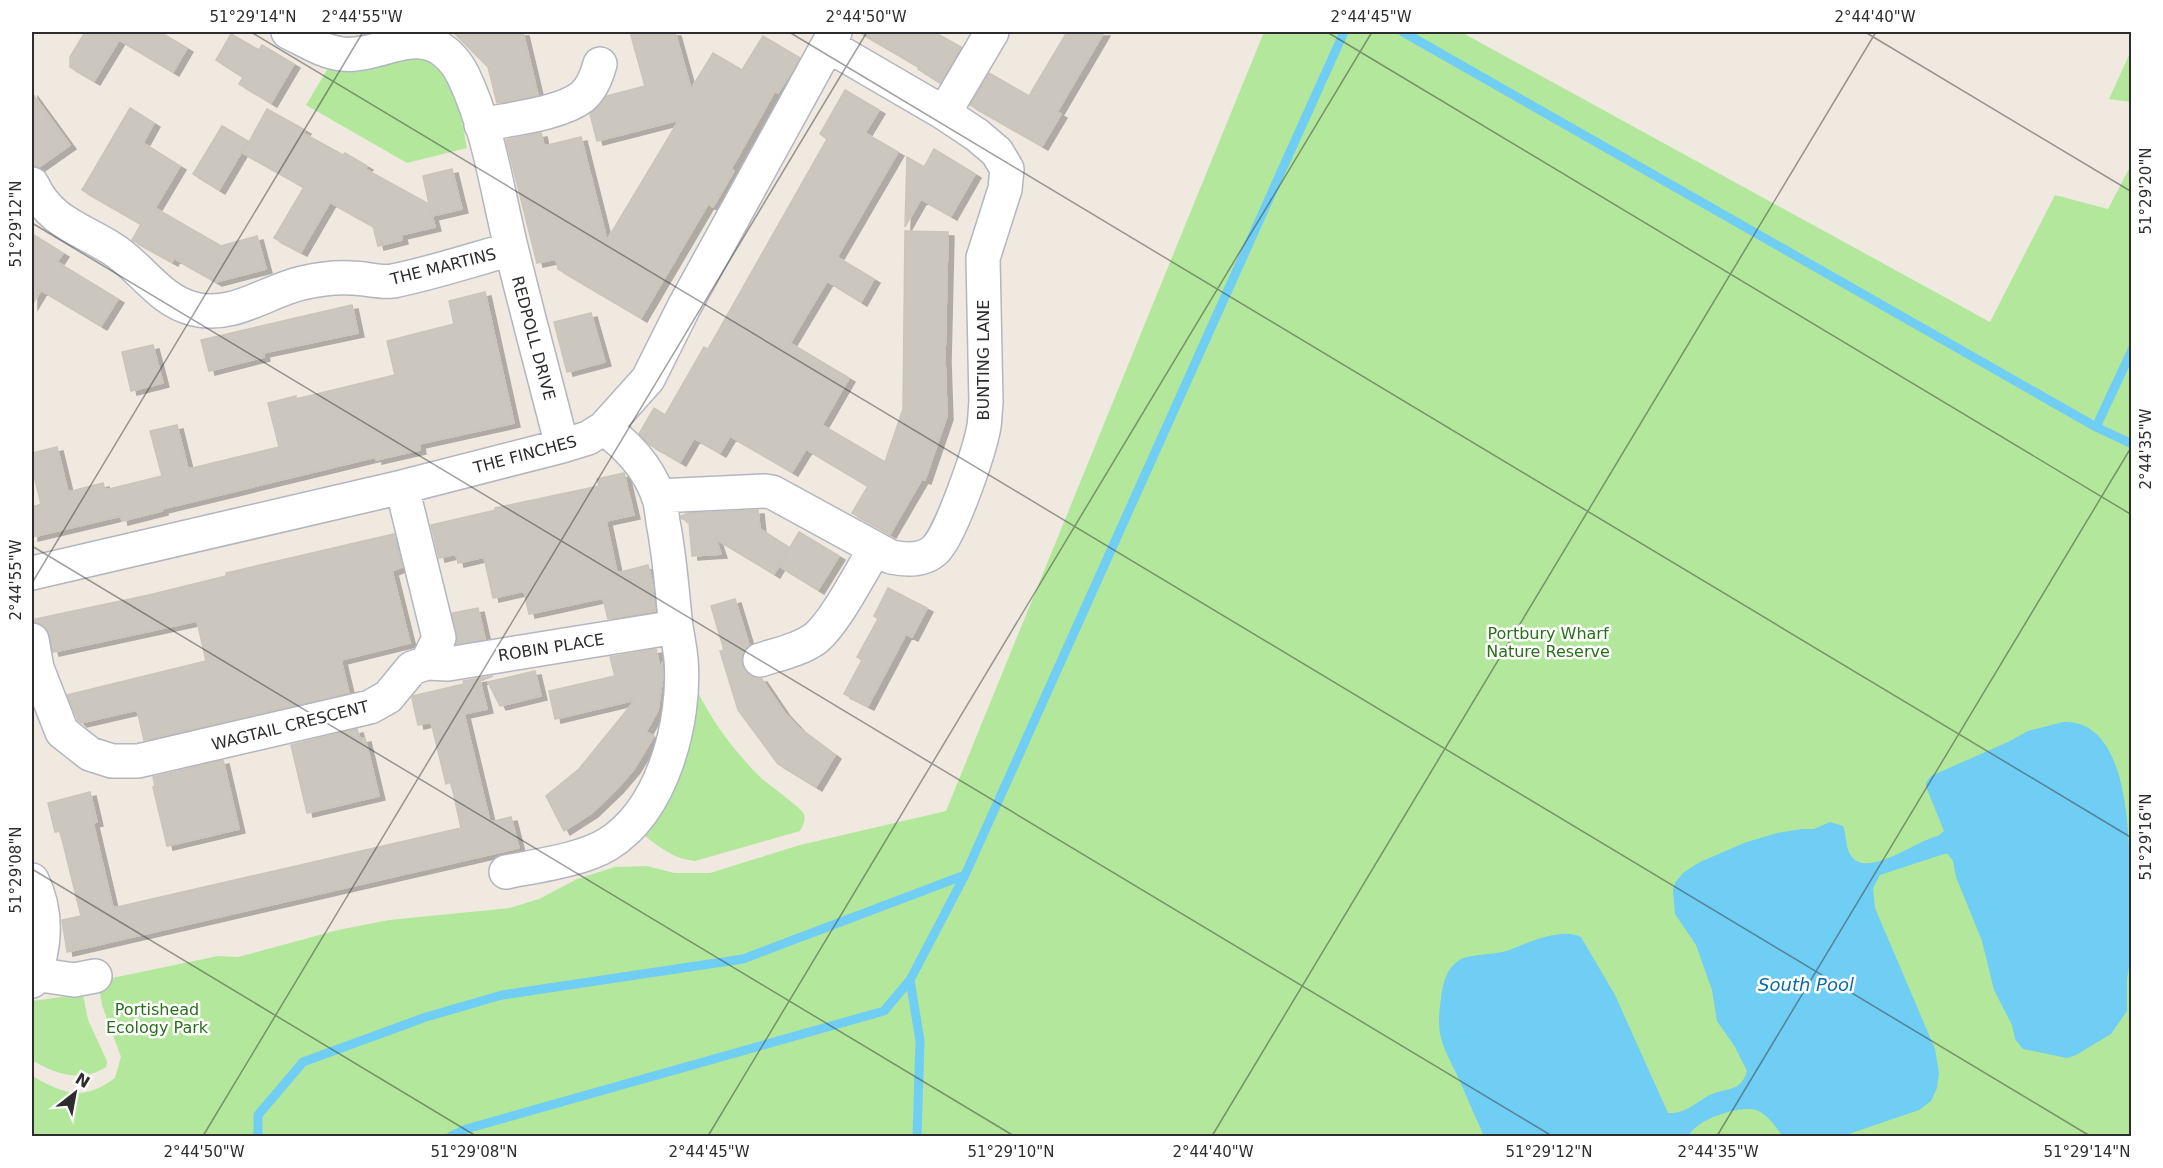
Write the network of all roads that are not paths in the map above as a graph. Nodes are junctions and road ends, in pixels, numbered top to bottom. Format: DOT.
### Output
graph roads {
  1 [pos="288,32"];
  2 [pos="992,32"];
  3 [pos="832,39"];
  4 [pos="600,64"];
  5 [pos="944,113"];
  6 [pos="482,125"];
  7 [pos="32,184"];
  8 [pos="511,249"];
  9 [pos="604,428"];
  10 [pos="562,446"];
  11 [pos="402,487"];
  12 [pos="658,496"];
  13 [pos="875,549"];
  14 [pos="32,573"];
  15 [pos="676,627"];
  16 [pos="32,640"];
  17 [pos="760,660"];
  18 [pos="427,663"];
  19 [pos="506,872"];
  20 [pos="32,879"];
  21 [pos="96,976"];
  22 [pos="33,977"];
  1 -- 6 [label="street, REDPOLL DRIVE"];
  2 -- 5 [label="street"];
  3 -- 5 [label="street, BUNTING LANE"];
  3 -- 9 [label="street, THE FINCHES"];
  4 -- 6 [label="street"];
  5 -- 13 [label="street, BUNTING LANE"];
  6 -- 8 [label="street, REDPOLL DRIVE"];
  7 -- 8 [label="street, THE MARTINS"];
  8 -- 10 [label="street, REDPOLL DRIVE"];
  9 -- 10 [label="street, THE FINCHES"];
  9 -- 12 [label="street"];
  10 -- 11 [label="street, THE FINCHES"];
  11 -- 14 [label="street, THE FINCHES"];
  11 -- 18 [label="street"];
  12 -- 13 [label="street, BUNTING LANE"];
  12 -- 15 [label="street"];
  13 -- 17 [label="street"];
  15 -- 18 [label="street, ROBIN PLACE"];
  15 -- 19 [label="street"];
  16 -- 18 [label="street, WAGTAIL CRESCENT"];
  20 -- 22 [label="street"];
  21 -- 22 [label="street"];
}
